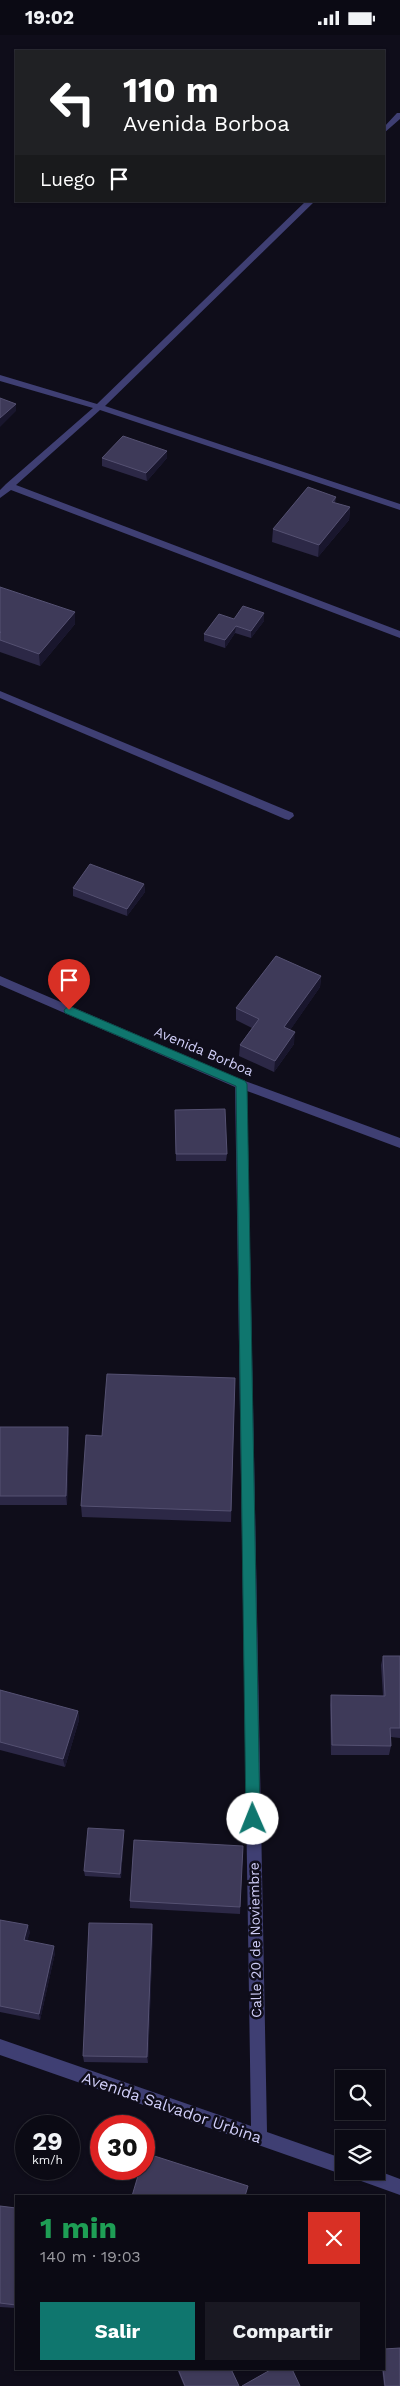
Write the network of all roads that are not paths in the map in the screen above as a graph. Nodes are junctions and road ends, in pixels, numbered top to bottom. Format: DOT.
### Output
graph roads {
  1 [pos="400,115"];
  2 [pos="385,130"];
  3 [pos="310,202"];
  4 [pos="0,378"];
  5 [pos="99,407"];
  6 [pos="9,486"];
  7 [pos="0,495"];
  8 [pos="400,507"];
  9 [pos="400,635"];
  10 [pos="0,694"];
  11 [pos="289,816"];
  12 [pos="0,981"];
  13 [pos="241,1084"];
  14 [pos="400,1143"];
  15 [pos="0,2047"];
  16 [pos="259,2137"];
  17 [pos="335,2164"];
  18 [pos="381,2180"];
  19 [pos="400,2187"];
  1 -- 2 [label="street"];
  3 -- 5 [label="street"];
  4 -- 5 [label="street"];
  5 -- 6 [label="street"];
  5 -- 8 [label="street"];
  6 -- 7 [label="street"];
  6 -- 9 [label="street"];
  10 -- 11 [label="street"];
  12 -- 13 [label="street, Avenida Borboa"];
  13 -- 14 [label="street, Avenida Borboa"];
  13 -- 16 [label="street, Calle 20 de Noviembre"];
  15 -- 16 [label="street, Avenida Salvador Urbina"];
  16 -- 17 [label="street, Avenida Salvador Urbina"];
  18 -- 19 [label="street"];
}
